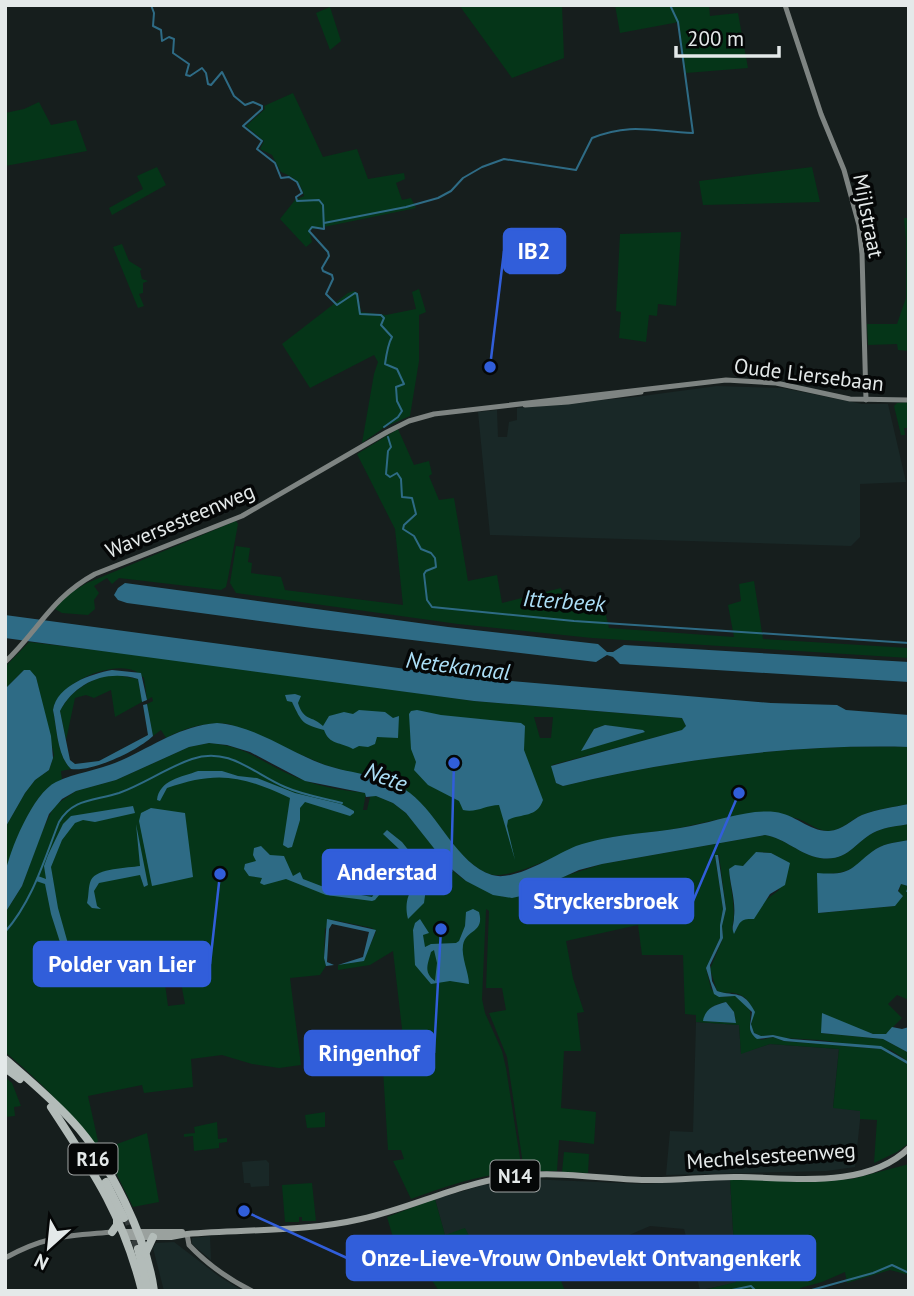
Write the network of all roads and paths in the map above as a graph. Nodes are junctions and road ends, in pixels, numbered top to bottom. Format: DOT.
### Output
graph roads {
  1 [pos="785,5"];
  2 [pos="866,400"];
  3 [pos="909,400"];
  4 [pos="387,432"];
  5 [pos="5,662"];
  6 [pos="5,1059"];
  7 [pos="5,1068"];
  8 [pos="53,1106"];
  9 [pos="907,1150"];
  10 [pos="123,1217"];
  11 [pos="108,1233"];
  12 [pos="187,1234"];
  13 [pos="125,1235"];
  14 [pos="138,1235"];
  15 [pos="153,1237"];
  16 [pos="171,1237"];
  17 [pos="188,1245"];
  18 [pos="140,1251"];
  19 [pos="5,1258"];
  20 [pos="147,1291"];
  21 [pos="252,1291"];
  1 -- 2 [label="main road, Mijlstraat"];
  2 -- 3 [label="main road, Oude Liersebaan"];
  2 -- 4 [label="main road, Oude Liersebaan"];
  4 -- 5 [label="main road, Waversesteenweg"];
  6 -- 8 [label="highway, R16"];
  7 -- 8 [label="highway, R16"];
  8 -- 10 [label="highway, R16"];
  8 -- 14 [label="highway"];
  9 -- 12 [label="main road, Mechelsesteenweg / N14"];
  10 -- 11 [label="highway"];
  10 -- 13 [label="highway"];
  11 -- 13 [label="main road, Mechelsesteenweg / N14"];
  11 -- 19 [label="main road, Mechelsesteenweg / N14"];
  12 -- 14 [label="main road, Mechelsesteenweg / N14"];
  12 -- 16 [label="main road, Mechelsesteenweg / N14"];
  12 -- 17 [label="main road"];
  13 -- 14 [label="main road, Mechelsesteenweg / N14"];
  13 -- 20 [label="highway"];
  14 -- 15 [label="main road, Mechelsesteenweg / N14"];
  14 -- 18 [label="highway"];
  15 -- 16 [label="main road, Mechelsesteenweg / N14"];
  15 -- 18 [label="highway"];
  16 -- 17 [label="main road"];
  17 -- 21 [label="main road"];
  18 -- 20 [label="highway"];
}
